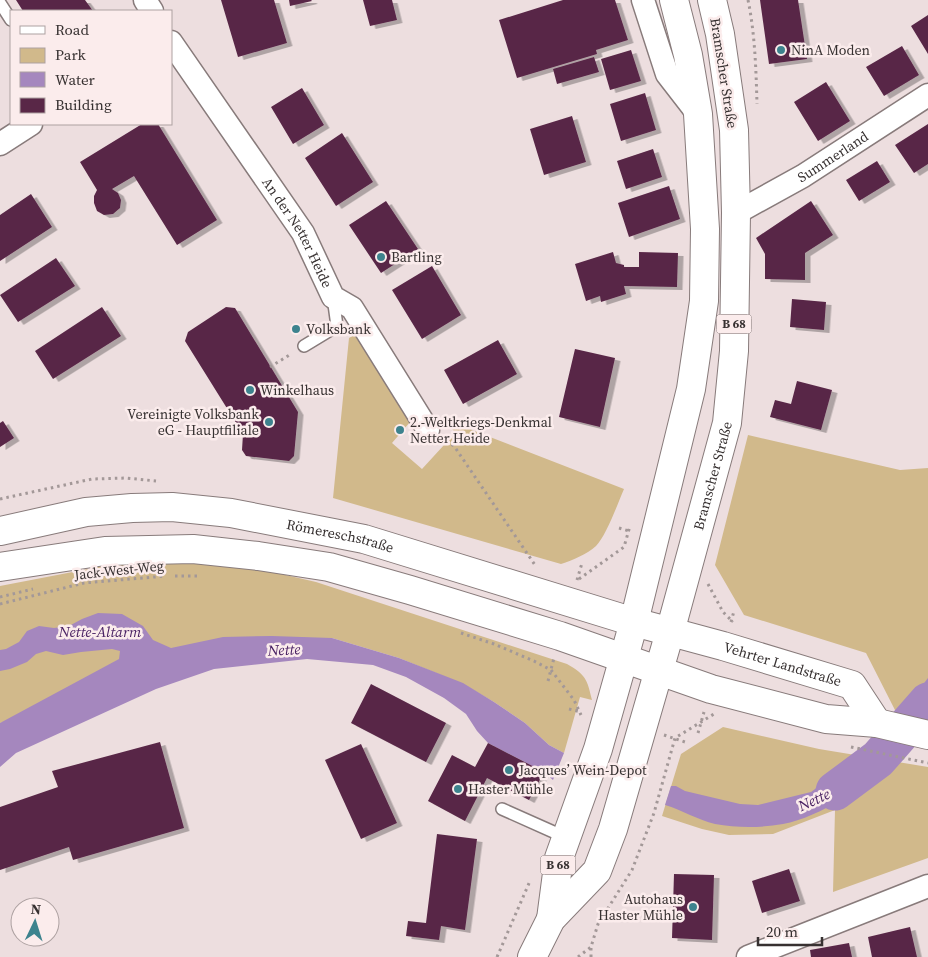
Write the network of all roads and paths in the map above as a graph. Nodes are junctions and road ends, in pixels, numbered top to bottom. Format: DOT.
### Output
graph roads {
  1 [pos="643,0"];
  2 [pos="674,0"];
  3 [pos="712,0"];
  4 [pos="0,3"];
  5 [pos="10,18"];
  6 [pos="172,43"];
  7 [pos="928,95"];
  8 [pos="698,114"];
  9 [pos="29,125"];
  10 [pos="0,144"];
  11 [pos="736,213"];
  12 [pos="333,297"];
  13 [pos="304,346"];
  14 [pos="270,367"];
  15 [pos="428,430"];
  16 [pos="632,521"];
  17 [pos="619,528"];
  18 [pos="0,531"];
  19 [pos="629,531"];
  20 [pos="531,561"];
  21 [pos="582,563"];
  22 [pos="0,568"];
  23 [pos="206,577"];
  24 [pos="706,580"];
  25 [pos="37,588"];
  26 [pos="0,597"];
  27 [pos="0,604"];
  28 [pos="734,611"];
  29 [pos="731,621"];
  30 [pos="634,622"];
  31 [pos="736,623"];
  32 [pos="456,632"];
  33 [pos="670,632"];
  34 [pos="624,659"];
  35 [pos="550,670"];
  36 [pos="659,671"];
  37 [pos="548,681"];
  38 [pos="569,709"];
  39 [pos="882,724"];
  40 [pos="698,733"];
  41 [pos="928,735"];
  42 [pos="675,738"];
  43 [pos="685,742"];
  44 [pos="863,750"];
  45 [pos="928,763"];
  46 [pos="502,809"];
  47 [pos="567,838"];
  48 [pos="928,886"];
  49 [pos="551,919"];
  50 [pos="503,944"];
  51 [pos="591,947"];
  52 [pos="497,957"];
  53 [pos="532,957"];
  54 [pos="578,957"];
  55 [pos="591,957"];
  56 [pos="748,957"];
  1 -- 8 [label="street"];
  2 -- 8 [label="main road, Bramscher Straße / B 68"];
  3 -- 11 [label="main road, Bramscher Straße / B 68"];
  4 -- 5 [label="lane"];
  6 -- 12 [label="street, An der Netter Heide"];
  7 -- 11 [label="street, Summerland"];
  8 -- 30 [label="main road, Bramscher Straße / B 68"];
  9 -- 10 [label="street"];
  11 -- 33 [label="main road, Bramscher Straße / B 68"];
  12 -- 13 [label="lane"];
  12 -- 15 [label="street, An der Netter Heide"];
  13 -- 14 [label="path"];
  15 -- 20 [label="path"];
  16 -- 19 [label="path"];
  17 -- 19 [label="path"];
  18 -- 30 [label="main road, Römereschstraße"];
  19 -- 21 [label="path"];
  22 -- 34 [label="main road"];
  23 -- 27 [label="path, Jack-West-Weg"];
  24 -- 29 [label="path"];
  25 -- 26 [label="path"];
  28 -- 29 [label="path"];
  29 -- 31 [label="path"];
  30 -- 33 [label="main road, Römereschstraße"];
  30 -- 34 [label="main road, Bramscher Straße / B 68"];
  32 -- 35 [label="path"];
  33 -- 36 [label="main road, Bramscher Straße / B 68"];
  33 -- 39 [label="main road, Vehrter Landstraße"];
  34 -- 36 [label="main road"];
  34 -- 47 [label="main road, Bramscher Straße / B 68"];
  35 -- 37 [label="path"];
  35 -- 38 [label="path"];
  36 -- 39 [label="main road"];
  36 -- 49 [label="main road, Bramscher Straße / B 68"];
  39 -- 41 [label="main road"];
  40 -- 42 [label="path"];
  42 -- 43 [label="path"];
  42 -- 51 [label="path"];
  44 -- 45 [label="path"];
  46 -- 47 [label="lane"];
  47 -- 49 [label="main road, Bramscher Straße / B 68"];
  48 -- 56 [label="street"];
  49 -- 53 [label="main road, Bramscher Straße / B 68"];
  50 -- 52 [label="path"];
  51 -- 54 [label="path"];
  51 -- 55 [label="path"];
}
